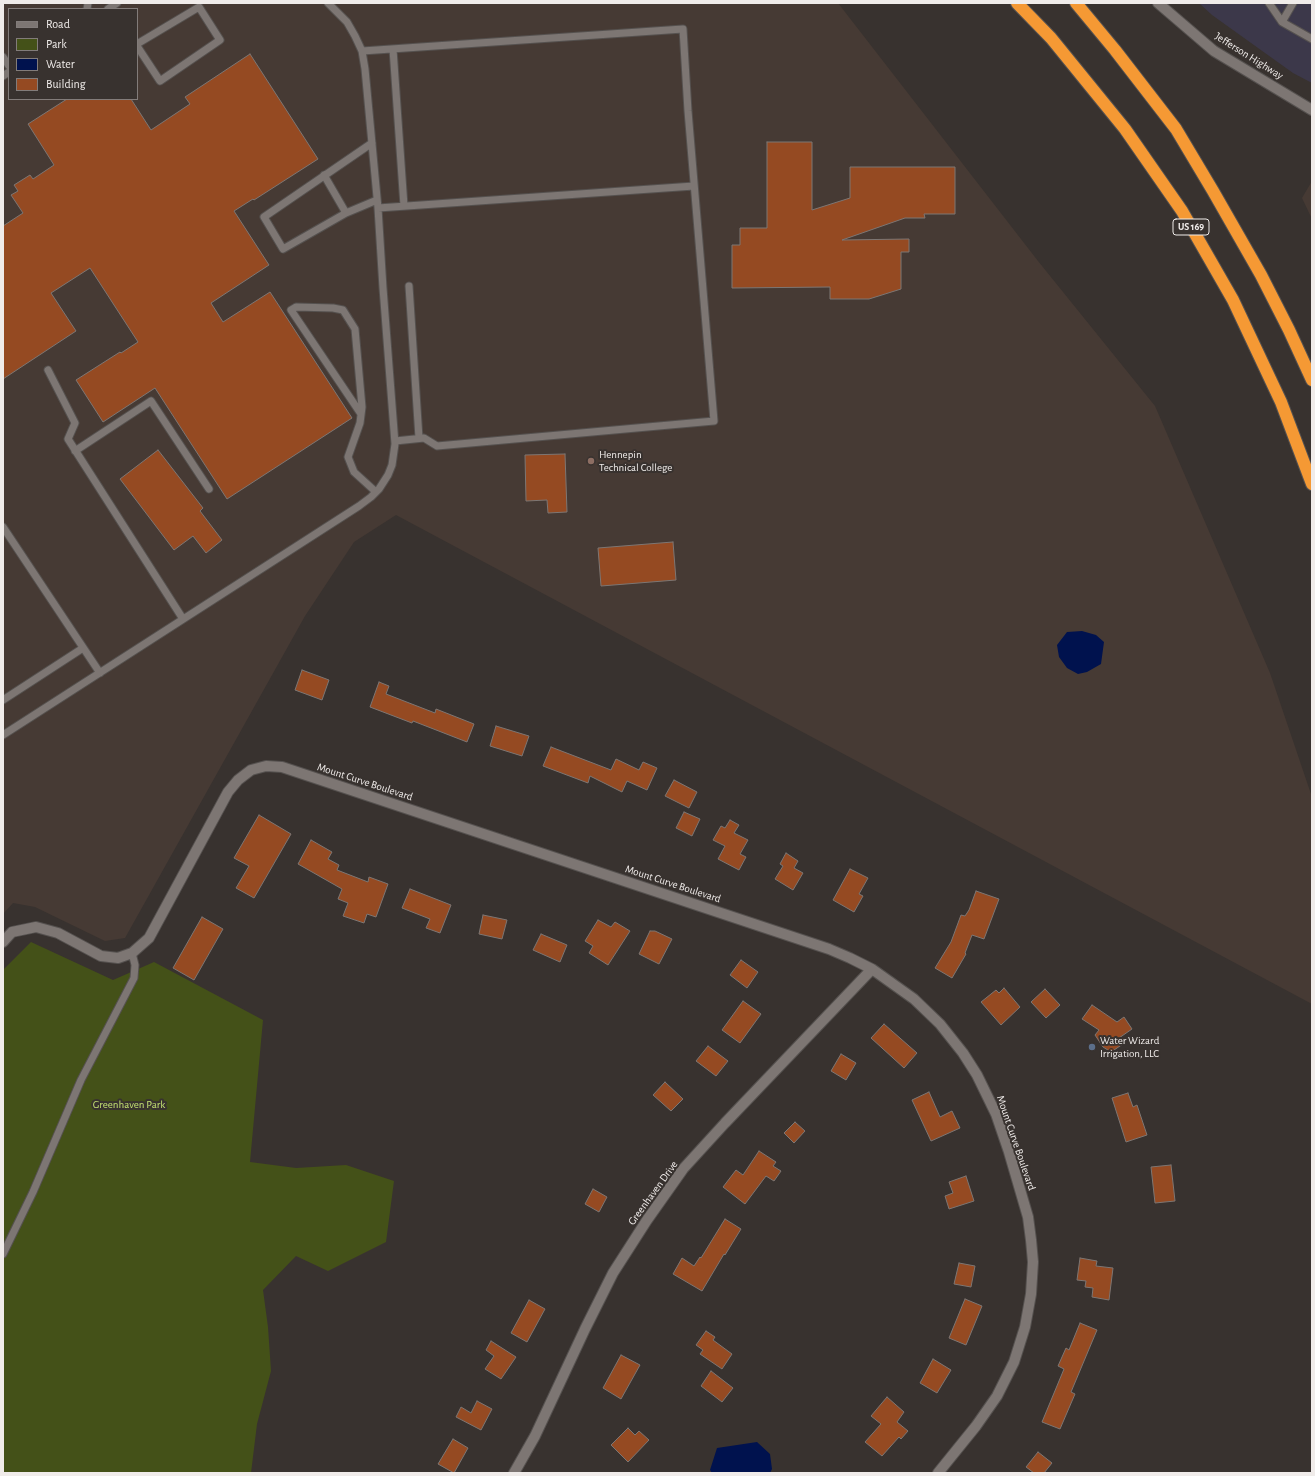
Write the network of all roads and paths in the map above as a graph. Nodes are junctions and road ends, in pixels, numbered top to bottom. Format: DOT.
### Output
graph roads {
  1 [pos="328,3"];
  2 [pos="1017,3"];
  3 [pos="1076,3"];
  4 [pos="1158,3"];
  5 [pos="1269,3"];
  6 [pos="1293,3"];
  7 [pos="1282,22"];
  8 [pos="1312,39"];
  9 [pos="138,44"];
  10 [pos="138,47"];
  11 [pos="393,49"];
  12 [pos="362,51"];
  13 [pos="1312,110"];
  14 [pos="372,143"];
  15 [pos="324,175"];
  16 [pos="694,186"];
  17 [pos="377,200"];
  18 [pos="404,206"];
  19 [pos="378,208"];
  20 [pos="346,212"];
  21 [pos="409,286"];
  22 [pos="48,370"];
  23 [pos="1312,380"];
  24 [pos="361,414"];
  25 [pos="419,438"];
  26 [pos="395,441"];
  27 [pos="75,451"];
  28 [pos="1312,484"];
  29 [pos="209,489"];
  30 [pos="376,492"];
  31 [pos="3,527"];
  32 [pos="183,620"];
  33 [pos="83,648"];
  34 [pos="100,673"];
  35 [pos="3,700"];
  36 [pos="3,735"];
  37 [pos="3,942"];
  38 [pos="132,953"];
  39 [pos="872,969"];
  40 [pos="3,1254"];
  41 [pos="514,1473"];
  42 [pos="938,1473"];
  1 -- 12 [label="lane"];
  2 -- 28 [label="highway, US 169"];
  3 -- 23 [label="highway"];
  4 -- 13 [label="street, Jefferson Highway"];
  5 -- 7 [label="lane"];
  6 -- 7 [label="lane"];
  7 -- 8 [label="lane"];
  9 -- 10 [label="lane"];
  11 -- 12 [label="lane"];
  11 -- 16 [label="lane"];
  11 -- 18 [label="lane"];
  12 -- 14 [label="lane"];
  14 -- 15 [label="lane"];
  14 -- 17 [label="lane"];
  15 -- 20 [label="lane"];
  15 -- 20 [label="lane"];
  16 -- 18 [label="lane"];
  16 -- 25 [label="lane"];
  17 -- 19 [label="lane"];
  17 -- 20 [label="lane"];
  18 -- 19 [label="lane"];
  19 -- 26 [label="lane"];
  21 -- 25 [label="lane"];
  22 -- 27 [label="lane"];
  24 -- 24 [label="lane"];
  24 -- 30 [label="lane"];
  25 -- 26 [label="lane"];
  26 -- 30 [label="lane"];
  27 -- 29 [label="lane"];
  27 -- 32 [label="lane"];
  30 -- 32 [label="lane"];
  31 -- 33 [label="lane"];
  32 -- 34 [label="lane"];
  33 -- 34 [label="lane"];
  33 -- 35 [label="lane"];
  34 -- 36 [label="lane"];
  37 -- 38 [label="street"];
  38 -- 39 [label="street, Mount Curve Boulevard"];
  38 -- 40 [label="lane"];
  39 -- 41 [label="street, Greenhaven Drive"];
  39 -- 42 [label="street, Mount Curve Boulevard"];
}
